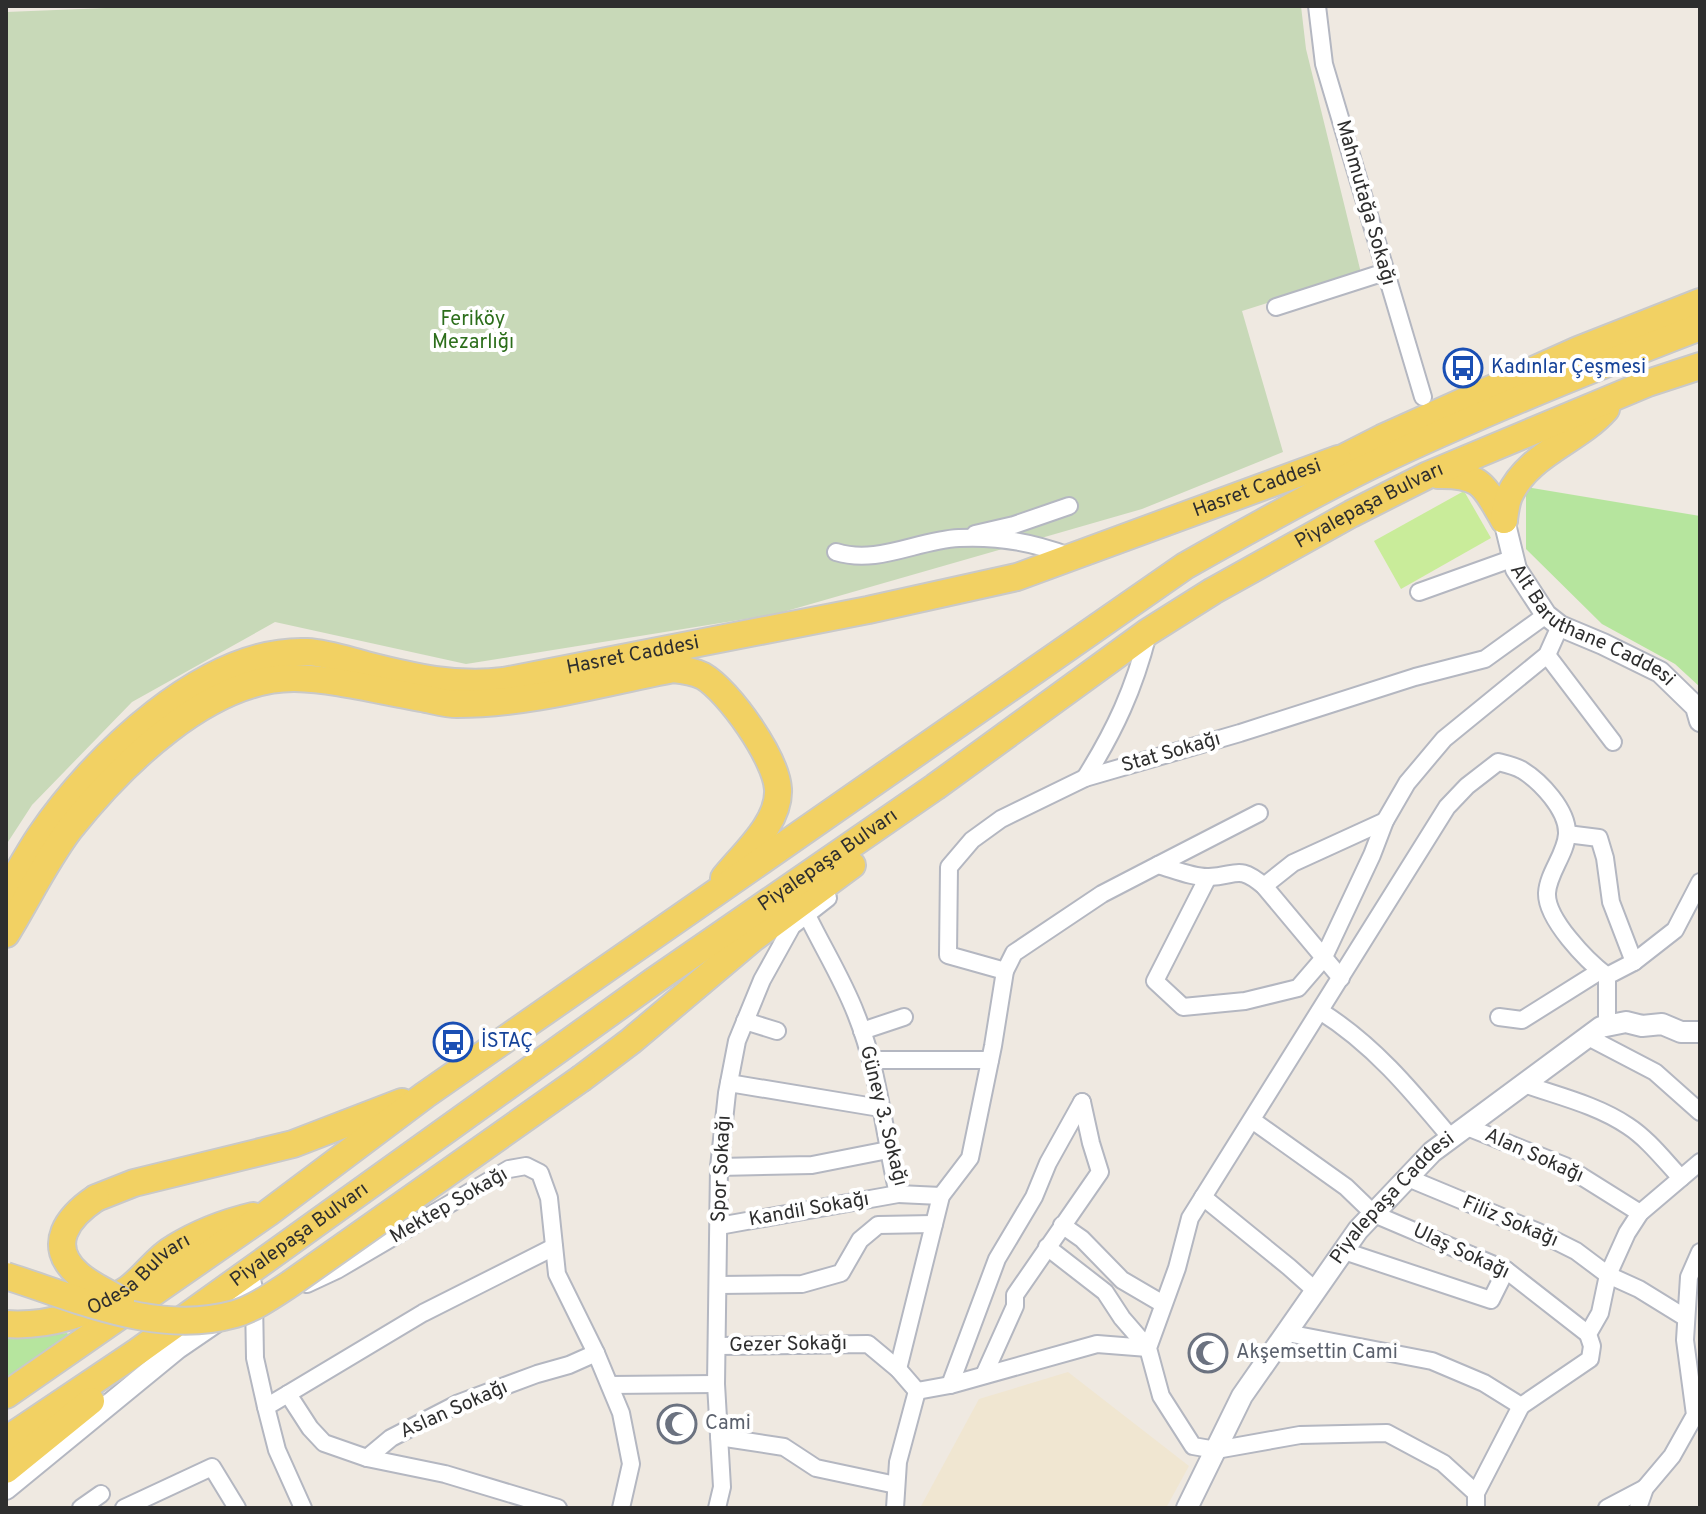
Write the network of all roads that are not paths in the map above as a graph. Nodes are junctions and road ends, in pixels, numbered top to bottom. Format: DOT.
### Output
graph roads {
  1 [pos="1317,6"];
  2 [pos="1385,272"];
  3 [pos="1700,302"];
  4 [pos="1276,307"];
  5 [pos="1700,327"];
  6 [pos="1700,366"];
  7 [pos="1423,397"];
  8 [pos="1615,398"];
  9 [pos="1338,459"];
  10 [pos="1428,475"];
  11 [pos="1069,506"];
  12 [pos="1504,520"];
  13 [pos="958,538"];
  14 [pos="836,552"];
  15 [pos="1069,556"];
  16 [pos="1514,558"];
  17 [pos="1419,592"];
  18 [pos="1553,620"];
  19 [pos="1148,632"];
  20 [pos="1547,655"];
  21 [pos="279,667"];
  22 [pos="1034,670"];
  23 [pos="1700,721"];
  24 [pos="1613,742"];
  25 [pos="1085,778"];
  26 [pos="935,787"];
  27 [pos="1259,813"];
  28 [pos="1385,821"];
  29 [pos="1567,834"];
  30 [pos="1158,865"];
  31 [pos="848,868"];
  32 [pos="1208,877"];
  33 [pos="1700,882"];
  34 [pos="1264,886"];
  35 [pos="6,893"];
  36 [pos="704,903"];
  37 [pos="807,915"];
  38 [pos="6,934"];
  39 [pos="1323,959"];
  40 [pos="1634,962"];
  41 [pos="1005,971"];
  42 [pos="1603,973"];
  43 [pos="1341,978"];
  44 [pos="1320,1011"];
  45 [pos="904,1017"];
  46 [pos="1499,1017"];
  47 [pos="745,1021"];
  48 [pos="1607,1026"];
  49 [pos="777,1031"];
  50 [pos="862,1031"];
  51 [pos="1700,1032"];
  52 [pos="1588,1037"];
  53 [pos="871,1060"];
  54 [pos="990,1060"];
  55 [pos="729,1083"];
  56 [pos="1524,1084"];
  57 [pos="425,1095"];
  58 [pos="880,1108"];
  59 [pos="1700,1112"];
  60 [pos="1252,1120"];
  61 [pos="1459,1132"];
  62 [pos="888,1150"];
  63 [pos="1700,1162"];
  64 [pos="719,1167"];
  65 [pos="1408,1178"];
  66 [pos="1681,1178"];
  67 [pos="898,1194"];
  68 [pos="941,1196"];
  69 [pos="1203,1197"];
  70 [pos="268,1213"];
  71 [pos="1640,1213"];
  72 [pos="1374,1214"];
  73 [pos="934,1224"];
  74 [pos="1062,1225"];
  75 [pos="719,1226"];
  76 [pos="554,1247"];
  77 [pos="1047,1247"];
  78 [pos="1344,1251"];
  79 [pos="1700,1252"];
  80 [pos="1506,1270"];
  81 [pos="1608,1275"];
  82 [pos="6,1276"];
  83 [pos="251,1284"];
  84 [pos="718,1285"];
  85 [pos="1316,1291"];
  86 [pos="1163,1304"];
  87 [pos="143,1317"];
  88 [pos="1686,1318"];
  89 [pos="6,1324"];
  90 [pos="1287,1333"];
  91 [pos="1588,1334"];
  92 [pos="717,1346"];
  93 [pos="1148,1348"];
  94 [pos="137,1352"];
  95 [pos="596,1353"];
  96 [pos="898,1369"];
  97 [pos="984,1375"];
  98 [pos="716,1384"];
  99 [pos="610,1385"];
  100 [pos="950,1385"];
  101 [pos="917,1391"];
  102 [pos="288,1394"];
  103 [pos="6,1395"];
  104 [pos="1521,1406"];
  105 [pos="266,1407"];
  106 [pos="1697,1415"];
  107 [pos="719,1437"];
  108 [pos="6,1440"];
  109 [pos="1216,1450"];
  110 [pos="367,1458"];
  111 [pos="6,1470"];
  112 [pos="896,1485"];
  113 [pos="1645,1488"];
  114 [pos="6,1489"];
  115 [pos="101,1494"];
  116 [pos="1476,1501"];
  117 [pos="718,1505"];
  118 [pos="81,1508"];
  119 [pos="124,1508"];
  120 [pos="237,1508"];
  121 [pos="303,1508"];
  122 [pos="558,1508"];
  123 [pos="621,1508"];
  124 [pos="735,1508"];
  125 [pos="895,1508"];
  126 [pos="1187,1508"];
  127 [pos="1607,1508"];
  128 [pos="1638,1508"];
  1 -- 2 [label="street, Mahmutağa Sokağı"];
  2 -- 4 [label="street"];
  2 -- 7 [label="street, Mahmutağa Sokağı"];
  3 -- 9 [label="main road"];
  5 -- 22 [label="main road, Piyalepaşa Bulvarı"];
  6 -- 8 [label="main road, Piyalepaşa Bulvarı"];
  8 -- 10 [label="main road, Piyalepaşa Bulvarı"];
  8 -- 12 [label="main road"];
  9 -- 15 [label="main road, Hasret Caddesi"];
  9 -- 22 [label="main road"];
  10 -- 12 [label="main road"];
  10 -- 19 [label="main road, Piyalepaşa Bulvarı"];
  11 -- 13 [label="street"];
  12 -- 16 [label="street, Alt Baruthane Caddesi"];
  13 -- 14 [label="street"];
  13 -- 15 [label="street"];
  15 -- 21 [label="main road, Hasret Caddesi"];
  16 -- 17 [label="street"];
  16 -- 18 [label="street, Alt Baruthane Caddesi"];
  18 -- 20 [label="street"];
  18 -- 23 [label="street, Alt Baruthane Caddesi"];
  18 -- 25 [label="street, Stat Sokağı"];
  19 -- 25 [label="street"];
  19 -- 26 [label="main road, Piyalepaşa Bulvarı"];
  20 -- 24 [label="street"];
  20 -- 28 [label="street"];
  21 -- 35 [label="main road, Hasret Caddesi"];
  21 -- 36 [label="main road, Hasret Caddesi"];
  21 -- 38 [label="main road, Hasret Caddesi"];
  22 -- 36 [label="main road, Piyalepaşa Bulvarı"];
  25 -- 41 [label="street, Stat Sokağı"];
  26 -- 31 [label="main road"];
  26 -- 83 [label="main road, Piyalepaşa Bulvarı"];
  27 -- 30 [label="street"];
  28 -- 34 [label="street"];
  28 -- 39 [label="street"];
  29 -- 40 [label="street"];
  29 -- 42 [label="street"];
  29 -- 43 [label="street"];
  30 -- 32 [label="street"];
  30 -- 41 [label="street"];
  31 -- 37 [label="street, Spor Sokağı"];
  31 -- 87 [label="main road, bridge"];
  32 -- 34 [label="street"];
  32 -- 39 [label="street"];
  33 -- 40 [label="street"];
  34 -- 39 [label="street"];
  36 -- 57 [label="main road, Piyalepaşa Bulvarı"];
  37 -- 47 [label="street, Spor Sokağı"];
  37 -- 50 [label="street, Güney 3. Sokağı"];
  39 -- 43 [label="street"];
  40 -- 42 [label="street"];
  41 -- 54 [label="street"];
  42 -- 46 [label="street"];
  42 -- 48 [label="street"];
  43 -- 44 [label="street"];
  44 -- 60 [label="street"];
  44 -- 61 [label="street"];
  45 -- 50 [label="street"];
  47 -- 49 [label="street"];
  47 -- 55 [label="street, Spor Sokağı"];
  48 -- 51 [label="street, Piyalepaşa Caddesi"];
  48 -- 52 [label="street, Piyalepaşa Caddesi"];
  50 -- 53 [label="street, Güney 3. Sokağı"];
  52 -- 56 [label="street, Piyalepaşa Caddesi"];
  52 -- 59 [label="street"];
  53 -- 54 [label="street"];
  53 -- 58 [label="street, Güney 3. Sokağı"];
  54 -- 68 [label="street"];
  55 -- 58 [label="street"];
  55 -- 64 [label="street, Spor Sokağı"];
  56 -- 61 [label="street, Piyalepaşa Caddesi"];
  56 -- 66 [label="street"];
  57 -- 70 [label="main road, Piyalepaşa Bulvarı"];
  57 -- 87 [label="main road, bridge"];
  58 -- 62 [label="street, Güney 3. Sokağı"];
  60 -- 69 [label="street"];
  60 -- 72 [label="street, Ulaş Sokağı"];
  61 -- 65 [label="street, Piyalepaşa Caddesi"];
  61 -- 71 [label="street, Alan Sokağı"];
  62 -- 64 [label="street"];
  62 -- 67 [label="street, Güney 3. Sokağı"];
  63 -- 66 [label="street"];
  64 -- 75 [label="street, Spor Sokağı"];
  65 -- 72 [label="street, Piyalepaşa Caddesi"];
  65 -- 81 [label="street, Filiz Sokağı"];
  66 -- 71 [label="street"];
  67 -- 68 [label="street, Güney 3. Sokağı"];
  67 -- 75 [label="street, Kandil Sokağı"];
  68 -- 73 [label="street"];
  69 -- 85 [label="street"];
  69 -- 86 [label="street"];
  70 -- 89 [label="main road, Odesa Bulvarı"];
  70 -- 103 [label="main road, Piyalepaşa Bulvarı"];
  71 -- 81 [label="street"];
  72 -- 78 [label="street, Piyalepaşa Caddesi"];
  72 -- 80 [label="street, Ulaş Sokağı"];
  73 -- 84 [label="street"];
  73 -- 96 [label="street"];
  74 -- 77 [label="street"];
  74 -- 86 [label="street"];
  74 -- 100 [label="street"];
  75 -- 84 [label="street, Spor Sokağı"];
  76 -- 83 [label="street, Mektep Sokağı"];
  76 -- 95 [label="street, Mektep Sokağı"];
  76 -- 102 [label="street"];
  77 -- 93 [label="street"];
  77 -- 97 [label="street"];
  78 -- 80 [label="street"];
  78 -- 85 [label="street, Piyalepaşa Caddesi"];
  79 -- 88 [label="street"];
  80 -- 91 [label="street, Ulaş Sokağı"];
  81 -- 88 [label="street, Filiz Sokağı"];
  81 -- 91 [label="street"];
  82 -- 87 [label="main road, bridge"];
  83 -- 94 [label="main road, Piyalepaşa Bulvarı"];
  83 -- 105 [label="street"];
  83 -- 114 [label="street"];
  84 -- 92 [label="street, Spor Sokağı"];
  85 -- 90 [label="street, Piyalepaşa Caddesi"];
  86 -- 93 [label="street"];
  88 -- 106 [label="street"];
  90 -- 104 [label="street"];
  90 -- 109 [label="street, Piyalepaşa Caddesi"];
  91 -- 104 [label="street"];
  92 -- 96 [label="street, Gezer Sokağı"];
  92 -- 98 [label="street, Spor Sokağı"];
  93 -- 97 [label="street"];
  93 -- 109 [label="street"];
  94 -- 108 [label="main road, Piyalepaşa Bulvarı"];
  94 -- 111 [label="main road"];
  95 -- 99 [label="street, Mektep Sokağı"];
  95 -- 110 [label="street, Aslan Sokağı"];
  96 -- 101 [label="street, Gezer Sokağı"];
  97 -- 100 [label="street"];
  98 -- 99 [label="street"];
  98 -- 107 [label="street, Spor Sokağı"];
  99 -- 123 [label="street, Mektep Sokağı"];
  100 -- 101 [label="street"];
  101 -- 112 [label="street"];
  102 -- 105 [label="street"];
  102 -- 110 [label="street"];
  104 -- 116 [label="street"];
  105 -- 121 [label="street"];
  106 -- 113 [label="street"];
  107 -- 112 [label="street"];
  107 -- 117 [label="street, Spor Sokağı"];
  109 -- 116 [label="street"];
  109 -- 126 [label="street, Piyalepaşa Caddesi"];
  110 -- 122 [label="street, Aslan Sokağı"];
  112 -- 125 [label="street"];
  113 -- 127 [label="street"];
  113 -- 128 [label="street"];
  115 -- 118 [label="street"];
  117 -- 124 [label="street"];
  119 -- 120 [label="street"];
}
